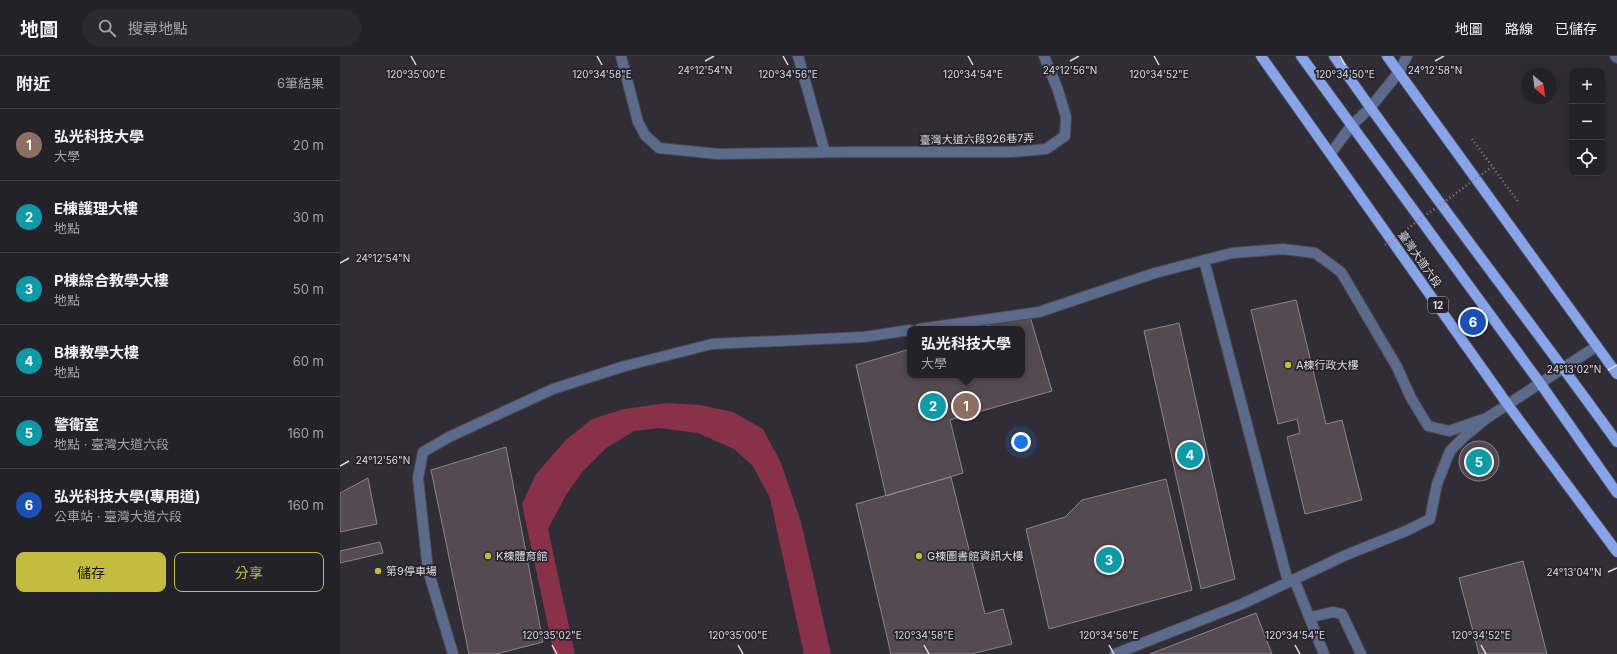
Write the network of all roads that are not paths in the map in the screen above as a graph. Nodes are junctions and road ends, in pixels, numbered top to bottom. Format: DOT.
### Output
graph roads {
  1 [pos="621,56"];
  2 [pos="798,56"];
  3 [pos="1044,56"];
  4 [pos="1261,56"];
  5 [pos="1301,56"];
  6 [pos="1334,56"];
  7 [pos="1387,56"];
  8 [pos="1407,56"];
  9 [pos="1399,72"];
  10 [pos="1370,108"];
  11 [pos="1351,126"];
  12 [pos="825,152"];
  13 [pos="1330,154"];
  14 [pos="1204,260"];
  15 [pos="940,326"];
  16 [pos="907,330"];
  17 [pos="1597,346"];
  18 [pos="1564,368"];
  19 [pos="1617,374"];
  20 [pos="1540,383"];
  21 [pos="1508,405"];
  22 [pos="1487,418"];
  23 [pos="1617,442"];
  24 [pos="1617,493"];
  25 [pos="1617,552"];
  26 [pos="1291,581"];
  27 [pos="1310,617"];
  28 [pos="453,654"];
  29 [pos="1114,654"];
  30 [pos="1324,654"];
  31 [pos="1361,654"];
  1 -- 12 [label="street"];
  2 -- 12 [label="street"];
  3 -- 12 [label="street, 臺灣大道六段926巷7弄"];
  4 -- 13 [label="main road, 臺灣大道六段 / 12"];
  5 -- 11 [label="main road, 臺灣大道六段"];
  6 -- 10 [label="main road"];
  7 -- 9 [label="main road"];
  8 -- 9 [label="street"];
  9 -- 10 [label="street"];
  9 -- 17 [label="main road"];
  10 -- 11 [label="street"];
  10 -- 18 [label="main road"];
  11 -- 13 [label="street"];
  11 -- 20 [label="main road, 臺灣大道六段"];
  13 -- 21 [label="main road, 臺灣大道六段 / 12"];
  14 -- 15 [label="street"];
  14 -- 22 [label="street"];
  14 -- 26 [label="street"];
  16 -- 28 [label="street"];
  17 -- 18 [label="street"];
  17 -- 19 [label="main road"];
  18 -- 20 [label="street"];
  18 -- 23 [label="main road"];
  20 -- 21 [label="street"];
  20 -- 24 [label="main road, 臺灣大道六段"];
  21 -- 22 [label="street"];
  21 -- 25 [label="main road, 臺灣大道六段 / 12"];
  22 -- 26 [label="street"];
  26 -- 27 [label="street"];
  26 -- 29 [label="street"];
  27 -- 30 [label="street"];
  27 -- 31 [label="street"];
}
